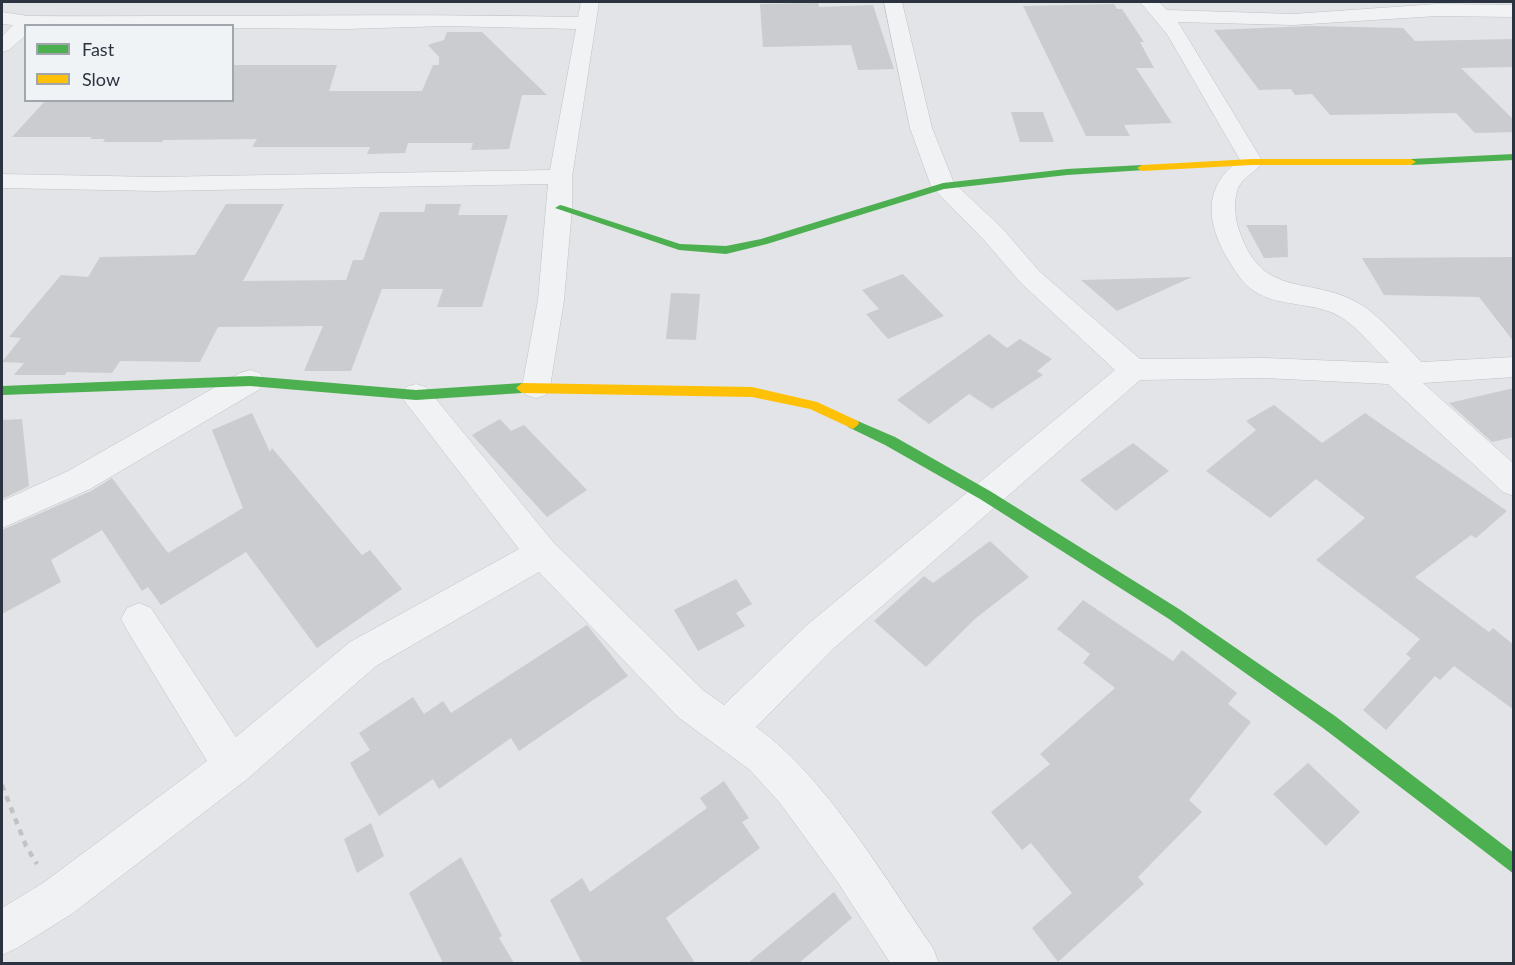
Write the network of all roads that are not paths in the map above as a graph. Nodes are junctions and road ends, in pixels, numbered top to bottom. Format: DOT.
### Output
graph roads {
  1 [pos="189,2"];
  2 [pos="893,2"];
  3 [pos="1149,2"];
  4 [pos="1514,11"];
  5 [pos="588,12"];
  6 [pos="1164,16"];
  7 [pos="2,18"];
  8 [pos="28,22"];
  9 [pos="173,22"];
  10 [pos="24,26"];
  11 [pos="2,46"];
  12 [pos="1514,157"];
  13 [pos="1252,162"];
  14 [pos="560,177"];
  15 [pos="2,181"];
  16 [pos="943,186"];
  17 [pos="560,208"];
  18 [pos="1514,367"];
  19 [pos="1133,370"];
  20 [pos="1406,374"];
  21 [pos="250,381"];
  22 [pos="536,387"];
  23 [pos="2,392"];
  24 [pos="417,395"];
  25 [pos="1514,483"];
  26 [pos="985,495"];
  27 [pos="2,515"];
  28 [pos="542,553"];
  29 [pos="139,619"];
  30 [pos="728,728"];
  31 [pos="232,766"];
  32 [pos="1509,854"];
  33 [pos="2,933"];
  34 [pos="917,963"];
  1 -- 9 [label="street"];
  2 -- 16 [label="street"];
  3 -- 6 [label="street"];
  4 -- 6 [label="street"];
  5 -- 9 [label="street"];
  5 -- 14 [label="street"];
  6 -- 13 [label="street"];
  7 -- 8 [label="street"];
  8 -- 9 [label="street"];
  10 -- 11 [label="street"];
  12 -- 13 [label="street"];
  13 -- 16 [label="street"];
  13 -- 20 [label="street"];
  14 -- 15 [label="street"];
  14 -- 17 [label="street"];
  16 -- 17 [label="street"];
  16 -- 19 [label="street"];
  17 -- 22 [label="street"];
  18 -- 20 [label="street"];
  19 -- 20 [label="street"];
  19 -- 26 [label="street"];
  20 -- 25 [label="street"];
  21 -- 23 [label="street"];
  21 -- 24 [label="street"];
  21 -- 27 [label="street"];
  22 -- 24 [label="street"];
  22 -- 26 [label="street"];
  24 -- 28 [label="street"];
  26 -- 30 [label="street"];
  26 -- 32 [label="street"];
  28 -- 30 [label="street"];
  28 -- 31 [label="street"];
  29 -- 31 [label="street"];
  30 -- 34 [label="street"];
  31 -- 33 [label="street"];
}
